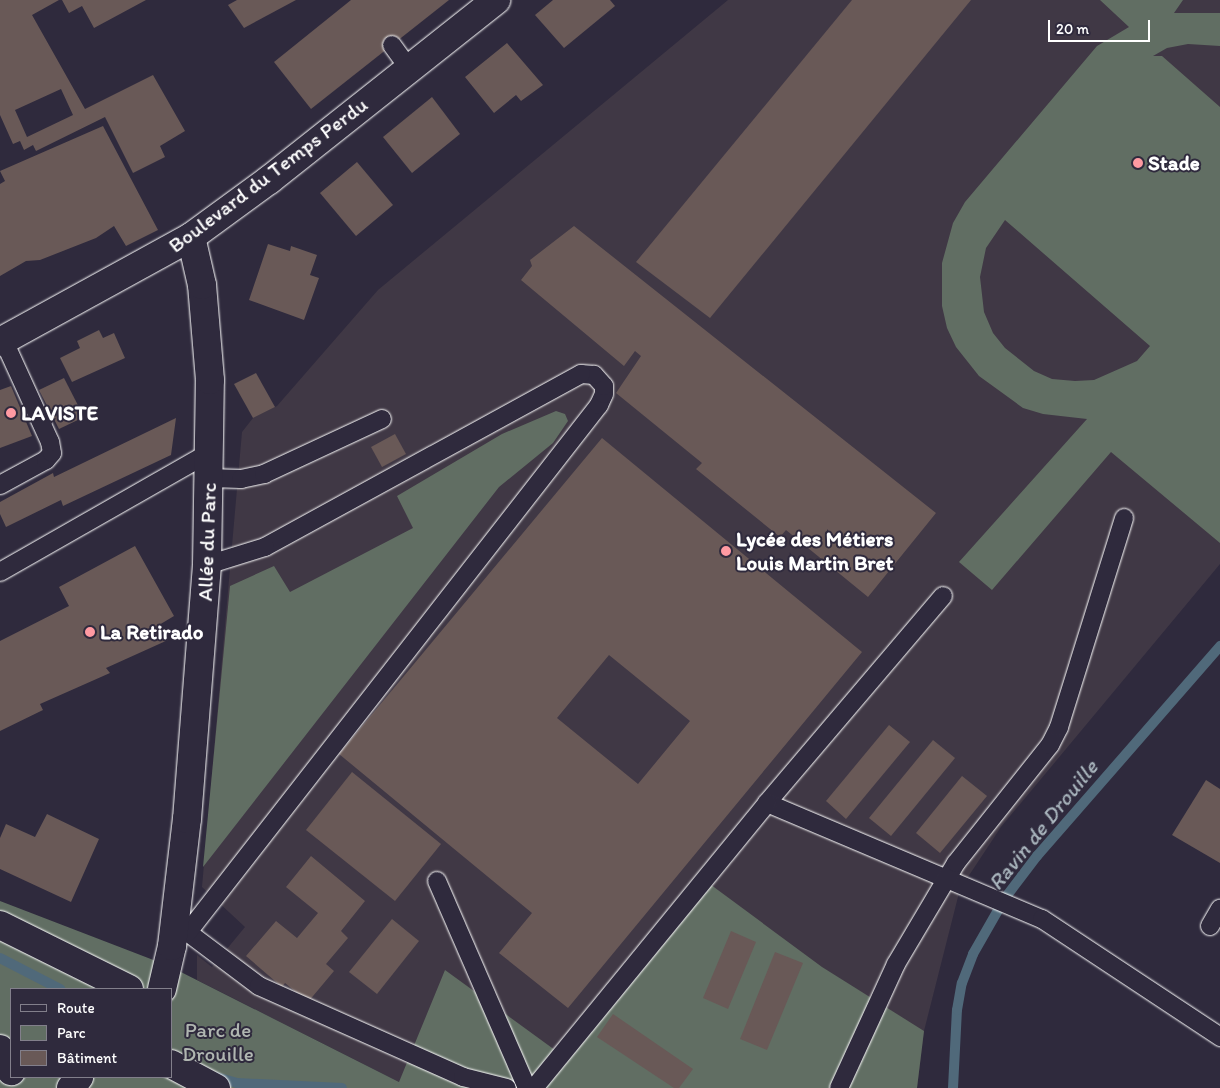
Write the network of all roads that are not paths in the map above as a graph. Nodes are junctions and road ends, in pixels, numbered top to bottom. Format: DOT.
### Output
graph roads {
  1 [pos="496,0"];
  2 [pos="392,46"];
  3 [pos="409,68"];
  4 [pos="191,237"];
  5 [pos="2,342"];
  6 [pos="382,419"];
  7 [pos="209,466"];
  8 [pos="0,485"];
  9 [pos="1124,518"];
  10 [pos="207,565"];
  11 [pos="0,572"];
  12 [pos="943,596"];
  13 [pos="767,803"];
  14 [pos="947,878"];
  15 [pos="437,881"];
  16 [pos="1220,909"];
  17 [pos="0,925"];
  18 [pos="1210,926"];
  19 [pos="182,927"];
  20 [pos="166,978"];
  21 [pos="127,988"];
  22 [pos="1220,1037"];
  23 [pos="0,1049"];
  24 [pos="172,1065"];
  25 [pos="10,1069"];
  26 [pos="216,1088"];
  27 [pos="506,1088"];
  28 [pos="527,1088"];
  29 [pos="534,1088"];
  30 [pos="839,1088"];
  1 -- 3 [label="street, Boulevard du Temps Perdu"];
  2 -- 3 [label="lane"];
  3 -- 4 [label="street, Boulevard du Temps Perdu"];
  4 -- 5 [label="street, Boulevard du Temps Perdu"];
  4 -- 7 [label="street, Allée du Parc"];
  5 -- 8 [label="lane"];
  6 -- 7 [label="lane"];
  7 -- 10 [label="street, Allée du Parc"];
  7 -- 11 [label="lane"];
  9 -- 14 [label="lane"];
  10 -- 19 [label="street, Allée du Parc"];
  10 -- 19 [label="lane"];
  12 -- 13 [label="lane"];
  13 -- 14 [label="lane"];
  13 -- 29 [label="lane"];
  14 -- 22 [label="lane"];
  14 -- 30 [label="lane"];
  15 -- 28 [label="lane"];
  16 -- 18 [label="lane"];
  17 -- 21 [label="street"];
  19 -- 20 [label="street, Allée du Parc"];
  19 -- 27 [label="lane"];
  23 -- 25 [label="street"];
  24 -- 26 [label="street"];
}
